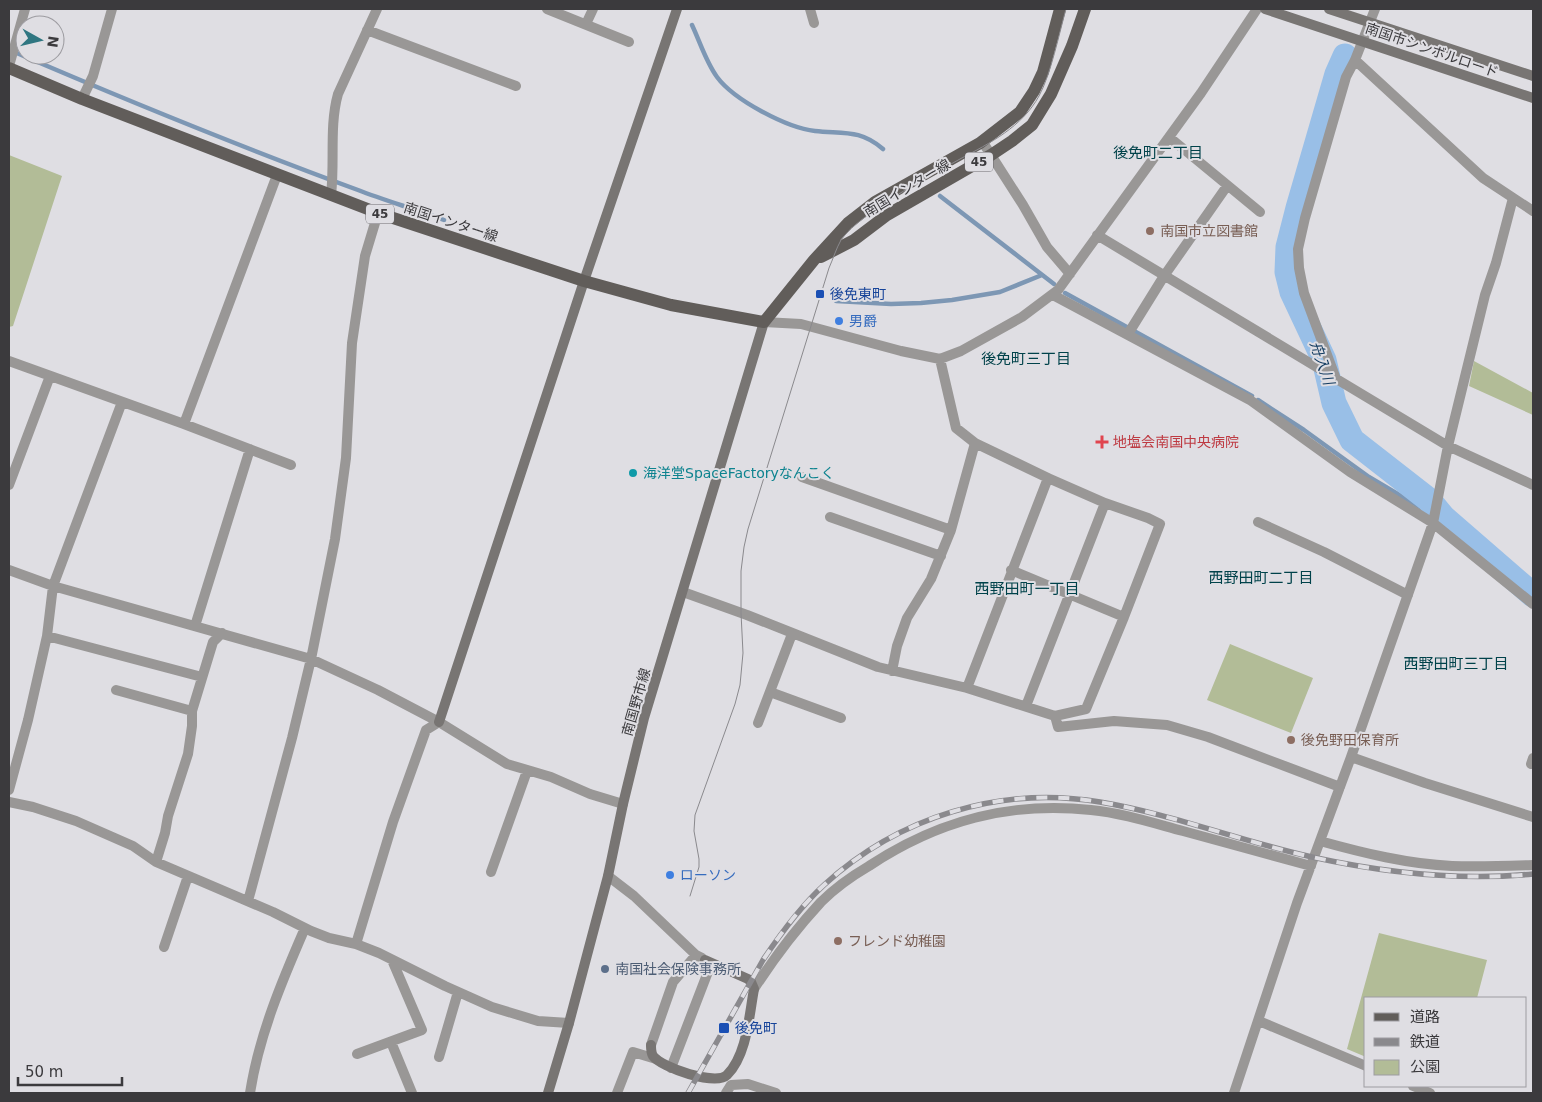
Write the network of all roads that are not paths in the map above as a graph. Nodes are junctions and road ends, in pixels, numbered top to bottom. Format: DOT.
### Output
graph roads {
  1 [pos="25,9"];
  2 [pos="112,9"];
  3 [pos="377,9"];
  4 [pos="548,9"];
  5 [pos="593,9"];
  6 [pos="677,9"];
  7 [pos="810,9"];
  8 [pos="1060,9"];
  9 [pos="1085,9"];
  10 [pos="1257,9"];
  11 [pos="1264,9"];
  12 [pos="1329,9"];
  13 [pos="1375,9"];
  14 [pos="1370,22"];
  15 [pos="814,23"];
  16 [pos="586,24"];
  17 [pos="367,30"];
  18 [pos="1362,41"];
  19 [pos="628,42"];
  20 [pos="1355,60"];
  21 [pos="9,67"];
  22 [pos="1533,76"];
  23 [pos="516,86"];
  24 [pos="85,94"];
  25 [pos="1533,98"];
  26 [pos="1169,136"];
  27 [pos="982,141"];
  28 [pos="991,155"];
  29 [pos="277,175"];
  30 [pos="1227,186"];
  31 [pos="331,195"];
  32 [pos="1513,198"];
  33 [pos="1533,211"];
  34 [pos="1260,212"];
  35 [pos="378,213"];
  36 [pos="1097,235"];
  37 [pos="814,260"];
  38 [pos="1070,274"];
  39 [pos="1164,276"];
  40 [pos="584,281"];
  41 [pos="1053,295"];
  42 [pos="764,322"];
  43 [pos="1128,334"];
  44 [pos="940,359"];
  45 [pos="9,361"];
  46 [pos="50,376"];
  47 [pos="1334,378"];
  48 [pos="122,402"];
  49 [pos="184,424"];
  50 [pos="975,442"];
  51 [pos="1448,446"];
  52 [pos="250,449"];
  53 [pos="291,465"];
  54 [pos="802,476"];
  55 [pos="1048,478"];
  56 [pos="9,484"];
  57 [pos="1533,485"];
  58 [pos="1106,504"];
  59 [pos="830,517"];
  60 [pos="1258,522"];
  61 [pos="1433,523"];
  62 [pos="951,530"];
  63 [pos="941,556"];
  64 [pos="9,570"];
  65 [pos="1011,570"];
  66 [pos="53,586"];
  67 [pos="682,592"];
  68 [pos="1069,594"];
  69 [pos="1408,595"];
  70 [pos="1533,604"];
  71 [pos="1124,617"];
  72 [pos="195,626"];
  73 [pos="222,633"];
  74 [pos="792,634"];
  75 [pos="47,636"];
  76 [pos="311,659"];
  77 [pos="892,671"];
  78 [pos="202,678"];
  79 [pos="967,688"];
  80 [pos="116,690"];
  81 [pos="770,692"];
  82 [pos="1026,706"];
  83 [pos="192,711"];
  84 [pos="1055,716"];
  85 [pos="841,718"];
  86 [pos="439,722"];
  87 [pos="758,723"];
  88 [pos="1351,757"];
  89 [pos="527,771"];
  90 [pos="1340,787"];
  91 [pos="9,790"];
  92 [pos="9,802"];
  93 [pos="623,804"];
  94 [pos="1533,817"];
  95 [pos="1320,841"];
  96 [pos="156,862"];
  97 [pos="1533,865"];
  98 [pos="1311,866"];
  99 [pos="491,872"];
  100 [pos="188,876"];
  101 [pos="608,876"];
  102 [pos="248,901"];
  103 [pos="305,928"];
  104 [pos="356,944"];
  105 [pos="164,947"];
  106 [pos="704,959"];
  107 [pos="392,960"];
  108 [pos="754,989"];
  109 [pos="458,992"];
  110 [pos="1259,1021"];
  111 [pos="570,1023"];
  112 [pos="391,1042"];
  113 [pos="357,1054"];
  114 [pos="439,1056"];
  115 [pos="656,1059"];
  116 [pos="1364,1065"];
  117 [pos="671,1068"];
  118 [pos="727,1085"];
  119 [pos="1415,1087"];
  120 [pos="250,1093"];
  121 [pos="412,1093"];
  122 [pos="548,1093"];
  123 [pos="617,1093"];
  124 [pos="776,1093"];
  125 [pos="1234,1093"];
  126 [pos="1430,1093"];
  1 -- 21 [label="street"];
  2 -- 24 [label="street"];
  3 -- 17 [label="street"];
  4 -- 16 [label="street"];
  5 -- 16 [label="street"];
  6 -- 40 [label="street"];
  7 -- 15 [label="street"];
  8 -- 27 [label="main road, 南国インター線 / 45"];
  9 -- 28 [label="main road, 南国インター線 / 45"];
  10 -- 26 [label="street"];
  11 -- 18 [label="street, 南国市シンボルロード"];
  12 -- 14 [label="street, 南国市シンボルロード"];
  13 -- 14 [label="street"];
  14 -- 18 [label="street"];
  14 -- 22 [label="street, 南国市シンボルロード"];
  16 -- 19 [label="street"];
  17 -- 23 [label="street"];
  17 -- 31 [label="street"];
  18 -- 20 [label="street"];
  18 -- 25 [label="street, 南国市シンボルロード"];
  20 -- 32 [label="street"];
  20 -- 47 [label="street"];
  21 -- 24 [label="main road, 南国インター線 / 45"];
  24 -- 29 [label="main road, 南国インター線 / 45"];
  26 -- 30 [label="street"];
  26 -- 36 [label="street"];
  27 -- 28 [label="street"];
  27 -- 37 [label="main road, 南国インター線 / 45"];
  28 -- 37 [label="main road, 南国インター線 / 45"];
  28 -- 38 [label="street"];
  29 -- 31 [label="main road, 南国インター線 / 45"];
  29 -- 49 [label="street"];
  30 -- 34 [label="street"];
  30 -- 39 [label="street"];
  31 -- 35 [label="main road, 南国インター線 / 45"];
  32 -- 33 [label="street"];
  32 -- 51 [label="street"];
  35 -- 40 [label="main road, 南国インター線 / 45"];
  35 -- 76 [label="street"];
  36 -- 38 [label="street"];
  36 -- 39 [label="street"];
  37 -- 42 [label="main road, 南国インター線 / 45"];
  38 -- 41 [label="street"];
  39 -- 43 [label="street"];
  39 -- 47 [label="street"];
  40 -- 42 [label="main road, 南国インター線 / 45"];
  40 -- 86 [label="street"];
  41 -- 43 [label="street"];
  41 -- 44 [label="street"];
  42 -- 44 [label="street"];
  42 -- 67 [label="street, 南国野市線"];
  43 -- 61 [label="street"];
  44 -- 50 [label="street"];
  45 -- 46 [label="street"];
  46 -- 48 [label="street"];
  46 -- 56 [label="street"];
  47 -- 51 [label="street"];
  48 -- 49 [label="street"];
  48 -- 66 [label="street"];
  49 -- 52 [label="street"];
  50 -- 55 [label="street"];
  50 -- 62 [label="street"];
  51 -- 57 [label="street"];
  51 -- 61 [label="street"];
  52 -- 53 [label="street"];
  52 -- 72 [label="street"];
  54 -- 62 [label="street"];
  55 -- 58 [label="street"];
  55 -- 65 [label="street"];
  58 -- 68 [label="street"];
  58 -- 71 [label="street"];
  59 -- 63 [label="street"];
  60 -- 69 [label="street"];
  61 -- 69 [label="street"];
  61 -- 70 [label="street"];
  62 -- 63 [label="street"];
  63 -- 77 [label="street"];
  64 -- 66 [label="street"];
  65 -- 68 [label="street"];
  65 -- 79 [label="street"];
  66 -- 72 [label="street"];
  66 -- 75 [label="street"];
  67 -- 74 [label="street"];
  67 -- 93 [label="street, 南国野市線"];
  68 -- 71 [label="street"];
  68 -- 82 [label="street"];
  69 -- 88 [label="street"];
  71 -- 84 [label="street"];
  72 -- 73 [label="street"];
  73 -- 76 [label="street"];
  73 -- 78 [label="street"];
  74 -- 77 [label="street"];
  74 -- 81 [label="street"];
  75 -- 78 [label="street"];
  75 -- 91 [label="street"];
  76 -- 86 [label="street"];
  76 -- 102 [label="street"];
  77 -- 79 [label="street"];
  78 -- 83 [label="street"];
  79 -- 82 [label="street"];
  80 -- 83 [label="street"];
  81 -- 85 [label="street"];
  81 -- 87 [label="street"];
  82 -- 84 [label="street"];
  83 -- 96 [label="street"];
  84 -- 90 [label="street"];
  86 -- 89 [label="street"];
  86 -- 104 [label="street"];
  88 -- 90 [label="street"];
  88 -- 94 [label="street"];
  89 -- 93 [label="street"];
  89 -- 99 [label="street"];
  90 -- 95 [label="street"];
  92 -- 96 [label="street"];
  93 -- 101 [label="street, 南国野市線"];
  95 -- 97 [label="street"];
  95 -- 98 [label="street"];
  96 -- 100 [label="street"];
  98 -- 108 [label="street"];
  98 -- 110 [label="street"];
  100 -- 102 [label="street"];
  100 -- 105 [label="street"];
  101 -- 106 [label="street"];
  101 -- 111 [label="street, 南国野市線"];
  102 -- 103 [label="street"];
  103 -- 104 [label="street"];
  103 -- 120 [label="street"];
  104 -- 107 [label="street"];
  106 -- 108 [label="street"];
  106 -- 115 [label="street"];
  106 -- 117 [label="street"];
  107 -- 109 [label="street"];
  107 -- 112 [label="street"];
  108 -- 118 [label="street"];
  109 -- 111 [label="street"];
  109 -- 114 [label="street"];
  110 -- 116 [label="street"];
  110 -- 125 [label="street"];
  111 -- 122 [label="street, 南国野市線"];
  112 -- 113 [label="street"];
  112 -- 121 [label="street"];
  115 -- 117 [label="street"];
  115 -- 123 [label="street"];
  117 -- 118 [label="street"];
  118 -- 124 [label="street"];
  119 -- 126 [label="street"];
}
